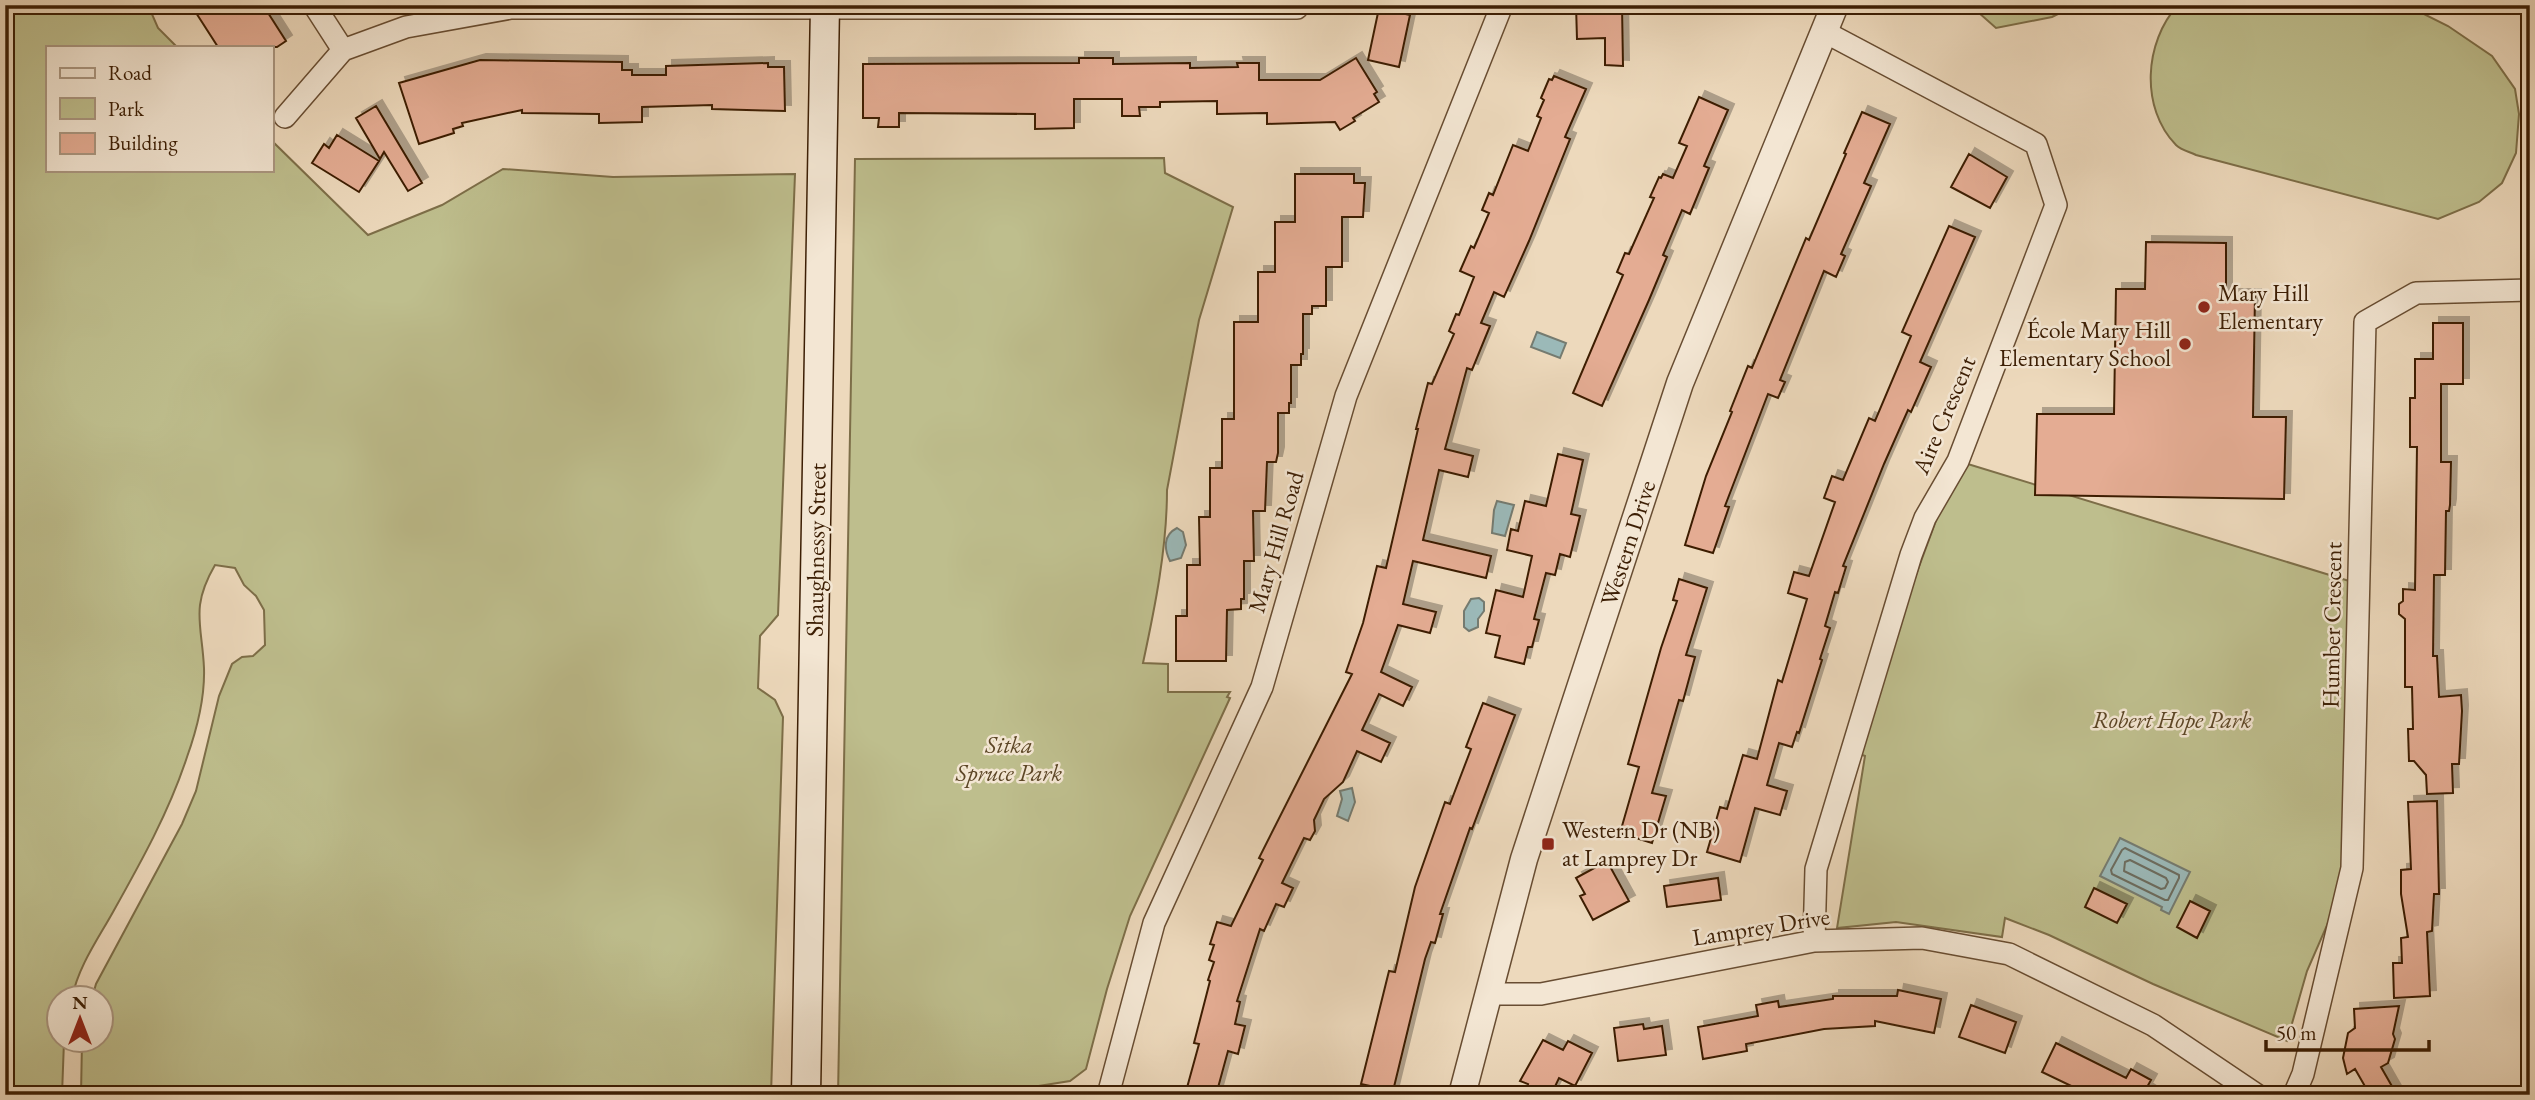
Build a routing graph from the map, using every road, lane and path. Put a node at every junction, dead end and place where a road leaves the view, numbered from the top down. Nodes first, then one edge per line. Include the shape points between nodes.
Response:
1 (314, 5) edge
2 (1502, 5) edge
3 (1835, 5) edge
4 (825, 6) edge
5 (1297, 8) dead end
6 (1823, 31) junction
7 (343, 50) junction
8 (285, 117) dead end
9 (2530, 290) edge
10 (1814, 941) junction
11 (1488, 994) junction
12 (806, 1095) edge
13 (1108, 1095) edge
14 (1462, 1095) edge
15 (2257, 1095) edge
16 (2294, 1095) edge

1 - 7 street
2 - 13 street, Mary Hill Road via 1346,396 1262,687 1154,923
3 - 6 street, Western Drive
4 - 5 street
4 - 7 street via 511,8 406,27
4 - 12 main road, Shaughnessy Street
6 - 10 street, Aire Crescent via 2036,145 2056,205 1958,461 1925,518 1911,555 1816,869
6 - 11 street, Western Drive via 1680,383 1524,859
7 - 8 street
9 - 16 street, Humber Crescent via 2416,293 2365,322 2353,868
10 - 11 street, Lamprey Drive via 1541,994
10 - 15 street, Lamprey Drive via 1922,938 2009,954 2153,1025
11 - 14 street, Western Drive

